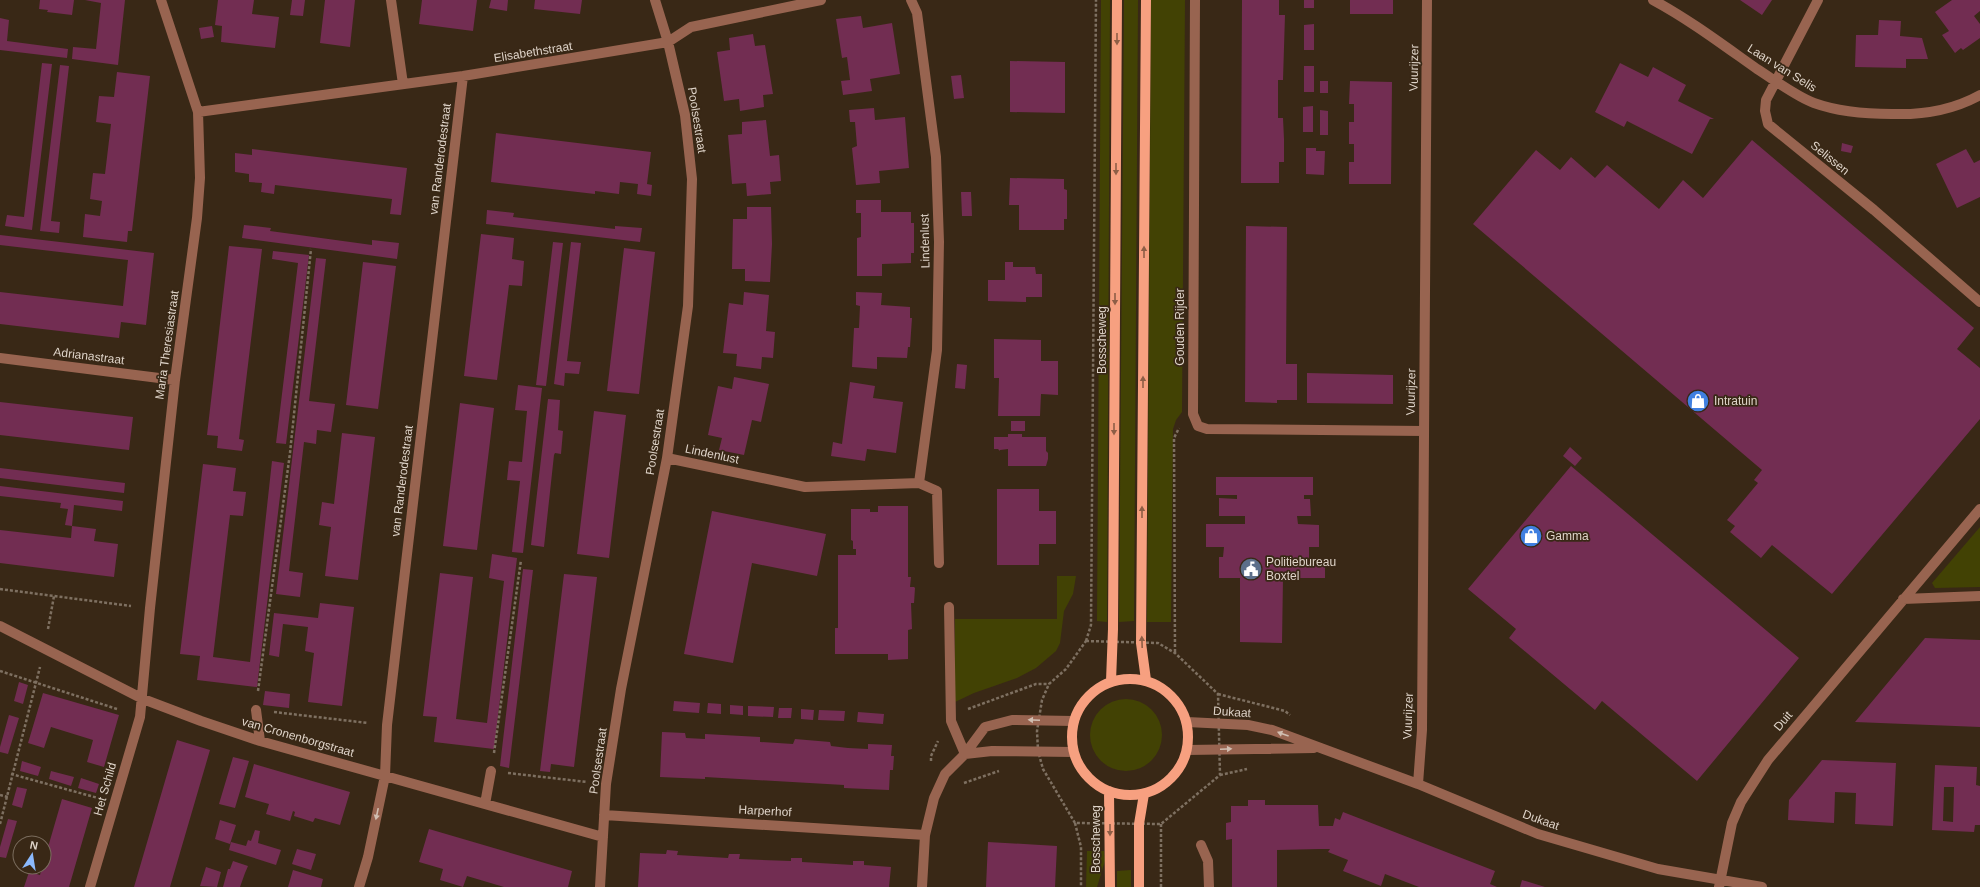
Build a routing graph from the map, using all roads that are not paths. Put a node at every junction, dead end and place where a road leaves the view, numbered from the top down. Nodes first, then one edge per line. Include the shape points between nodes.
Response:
1 (160, 0) edge
2 (390, 0) edge
3 (656, 0) edge
4 (821, 0) edge
5 (911, 0) edge
6 (1117, 0) edge
7 (1146, 0) edge
8 (1195, 0) edge
9 (1427, 0) edge
10 (1653, 0) edge
11 (1818, 0) edge
12 (668, 42) junction
13 (463, 76) junction
14 (1776, 82) junction
15 (403, 84) junction
16 (1980, 95) edge
17 (198, 112) junction
18 (1980, 302) edge
19 (0, 358) edge
20 (175, 380) junction
21 (1424, 431) junction
22 (667, 458) junction
23 (919, 483) junction
24 (1980, 509) edge
25 (939, 563) dead end
26 (1980, 596) edge
27 (1903, 599) junction
28 (949, 606) dead end
29 (0, 626) edge
30 (1146, 680) junction
31 (1111, 681) junction
32 (143, 699) junction
33 (256, 710) road end
34 (1073, 721) junction
35 (1187, 722) junction
36 (260, 741) junction
37 (1320, 748) junction
38 (1187, 750) junction
39 (1073, 752) junction
40 (965, 754) junction
41 (492, 771) road end
42 (385, 776) junction
43 (1418, 784) junction
44 (1109, 791) junction
45 (1144, 794) junction
46 (485, 804) junction
47 (604, 815) junction
48 (924, 835) junction
49 (603, 837) junction
50 (1201, 845) dead end
51 (1719, 884) edge
52 (90, 887) edge
53 (359, 887) edge
54 (600, 887) edge
55 (922, 887) edge
56 (1110, 887) edge
57 (1139, 887) edge
58 (1209, 887) edge
59 (1762, 887) edge

1 - 17 street, Maria Theresiastraat
2 - 15 street
3 - 12 street, Poolsestraat
4 - 12 street via 691,27
5 - 23 street, Lindenlust via 918,13 936,157 939,242 937,350
6 -> 31 main road, Bosscheweg
30 -> 7 main road via 1141,643
8 - 21 street, Gouden Rijder via 1192,414 1198,426 1207,429
9 - 21 street, Vuurijzer
10 - 14 street, Laan van Selis via 1678,13
11 - 14 street, Selissen
12 - 13 street, Elisabethstraat
12 - 22 street, Poolsestraat via 685,115 692,178 692,218 688,306
13 - 15 street, Elisabethstraat
13 - 42 street, van Randerodestraat via 387,725
14 - 16 street, Laan van Selis via 1814,103 1866,114 1914,115 1945,109
14 - 18 street, Selissen via 1766,100 1768,124 1874,210
15 - 17 street, Elisabethstraat
17 - 20 street, Maria Theresiastraat via 200,178 197,218
19 - 20 street, Adrianastraat
20 - 32 street, Maria Theresiastraat via 150,608
21 - 43 street, Vuurijzer via 1422,730
22 - 23 street, Lindenlust via 805,487
22 - 47 street, Poolsestraat via 621,689 606,784
23 - 25 street, Lindenlust via 937,490
24 - 27 street, Duit
26 - 27 street
27 - 51 street, Duit via 1768,760 1753,782 1732,823
28 - 40 street via 952,721
29 - 32 street, van Cronenborgstraat
30 - 31 main road via 1129,678
30 - 35 main road via 1168,692 1176,700
31 - 34 main road via 1087,696
32 - 36 street, van Cronenborgstraat
32 - 52 street, Het Schild
33 - 36 street
34 - 39 main road
34 -> 40 street via 1012,720 985,727
37 -> 35 street, Dukaat via 1272,730 1248,725
35 - 38 main road
36 - 42 street, van Cronenborgstraat
38 -> 37 street, Dukaat
37 - 43 street, Dukaat
38 - 45 main road via 1176,773 1161,786
39 - 40 street
39 - 44 main road via 1093,782
40 - 48 street via 945,774 934,798
41 - 46 street
42 - 46 street, van Cronenborgstraat
42 -> 53 street, van Randerodestraat
43 - 51 street, Dukaat via 1538,834
44 - 45 main road via 1126,795
44 -> 56 main road, Bosscheweg
45 - 57 main road via 1139,824
46 - 49 street, van Cronenborgstraat
47 - 48 street, Harperhof
47 - 49 street, Poolsestraat
48 - 55 street
49 - 54 street, Poolsestraat
50 - 58 street via 1208,861
51 - 59 street, Dukaat

